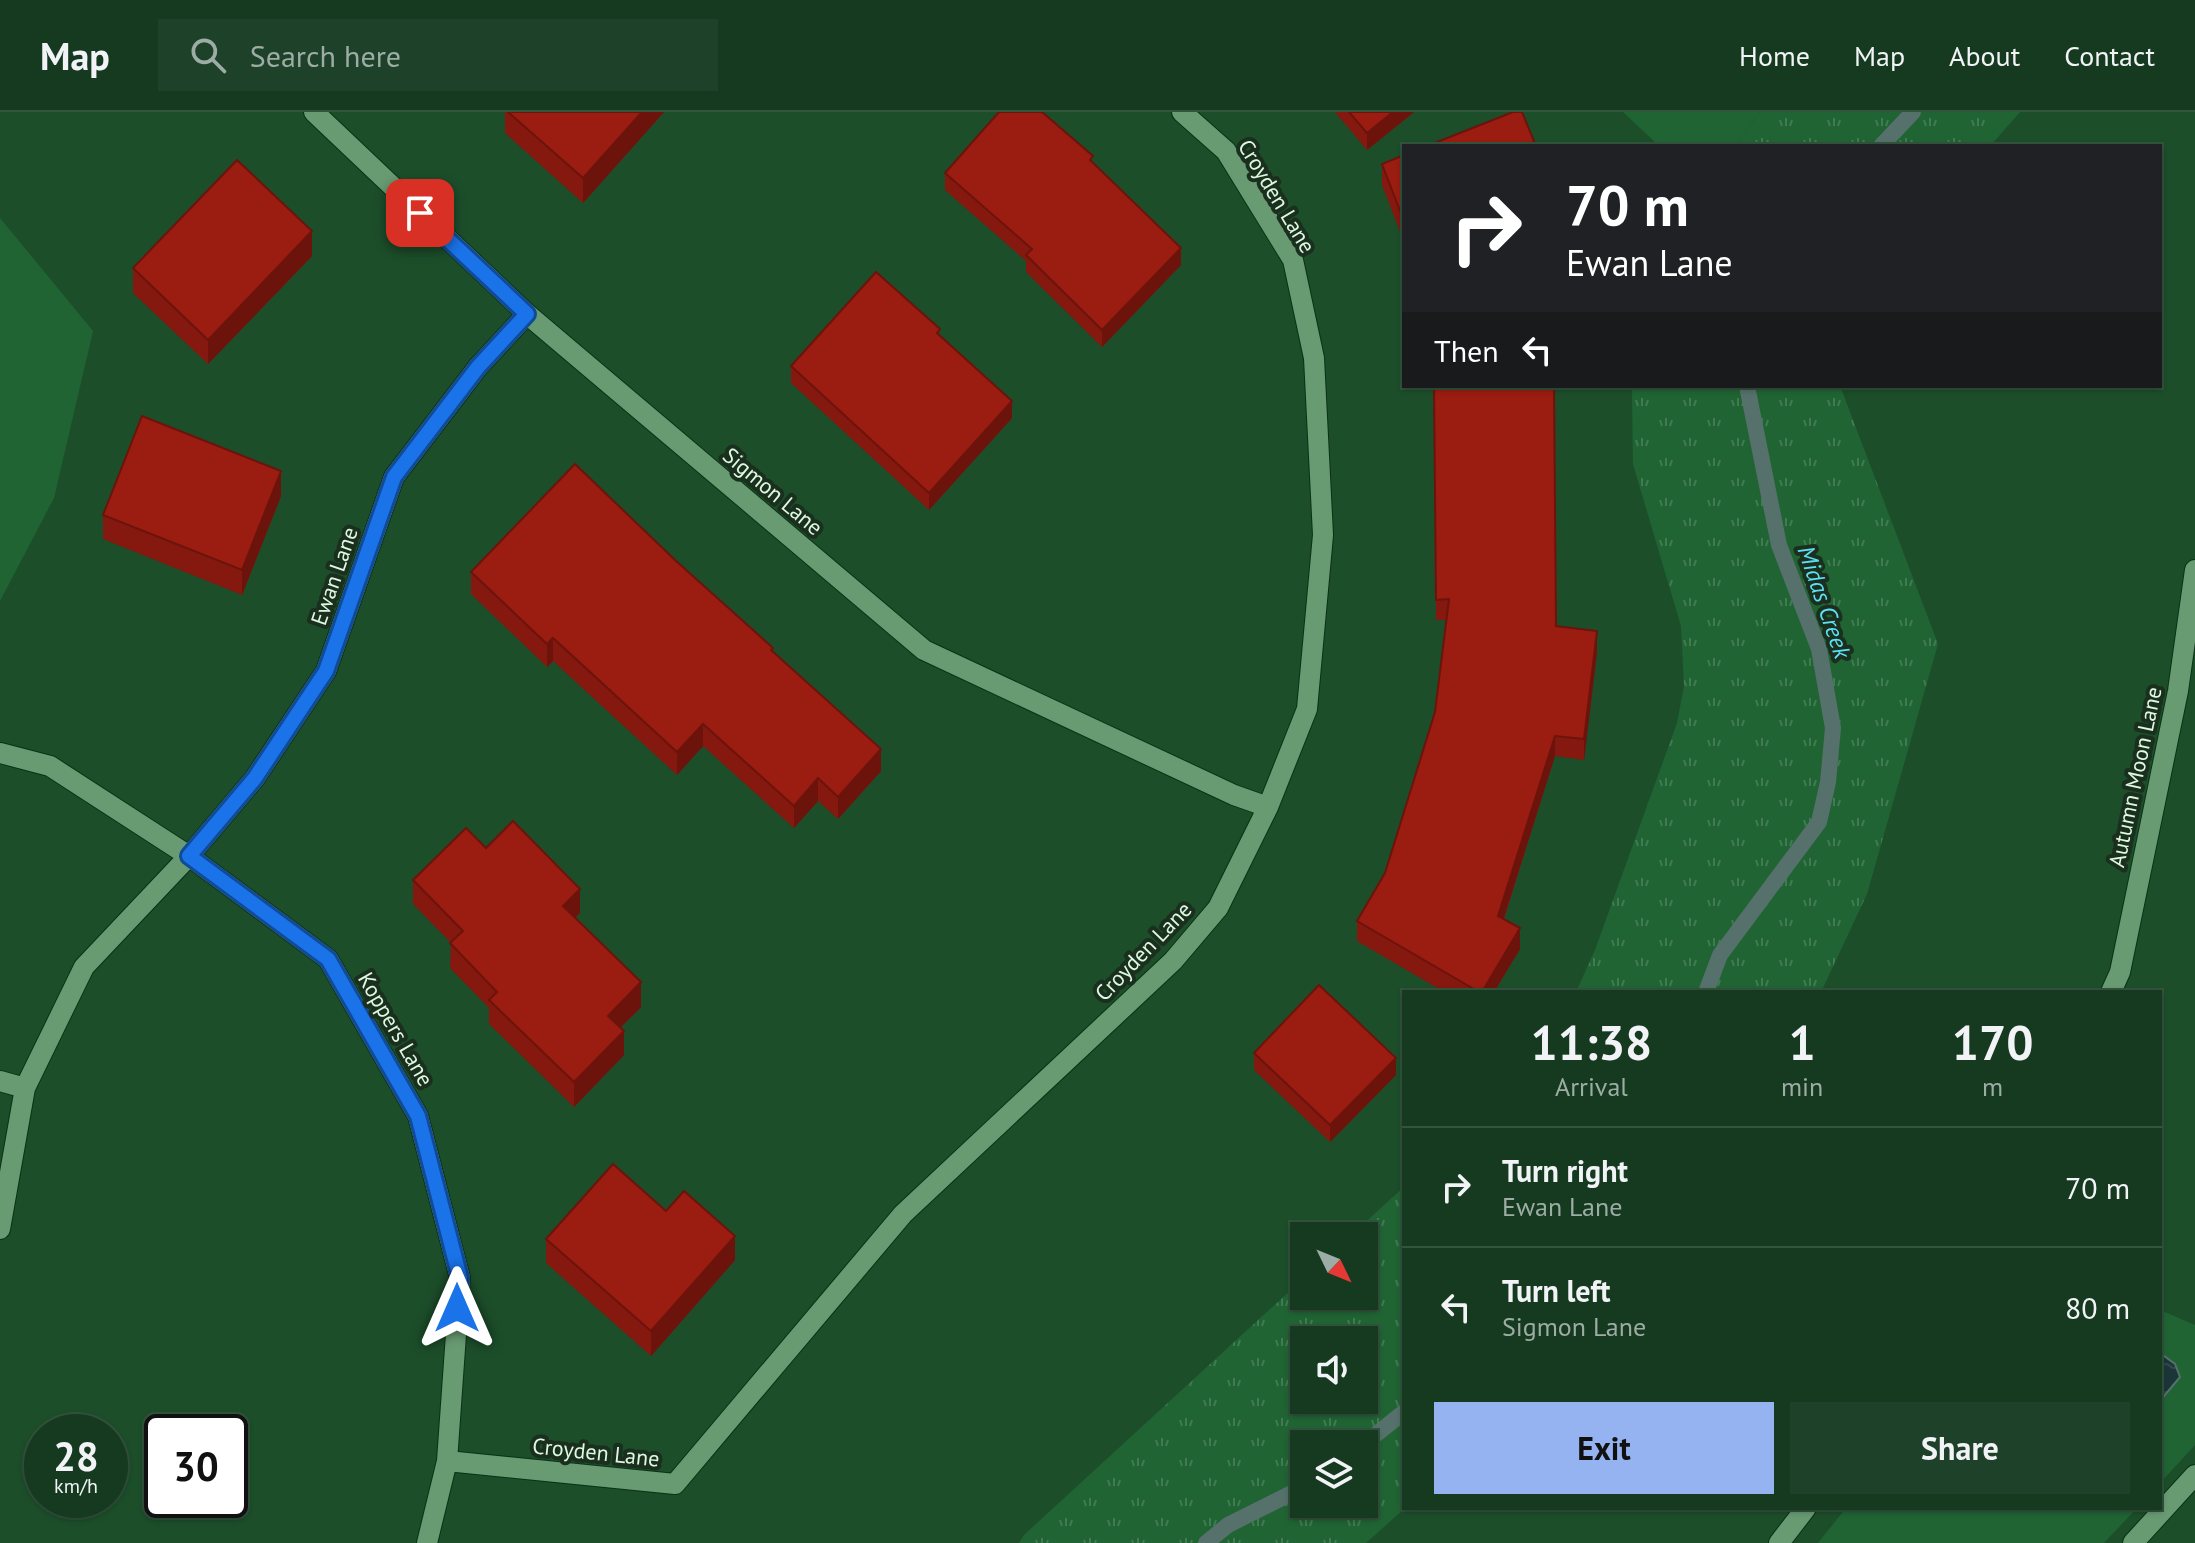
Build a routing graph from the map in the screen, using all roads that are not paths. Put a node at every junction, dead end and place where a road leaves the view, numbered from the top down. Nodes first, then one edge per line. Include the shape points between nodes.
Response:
1 (314, 112) edge
2 (1182, 112) edge
3 (527, 314) junction
4 (2195, 570) edge
5 (0, 753) edge
6 (1268, 807) junction
7 (189, 856) junction
8 (2112, 990) edge
9 (0, 1081) edge
10 (25, 1088) junction
11 (0, 1229) edge
12 (447, 1461) junction
13 (2195, 1475) edge
14 (1804, 1510) edge
15 (427, 1543) edge
16 (1779, 1543) edge
17 (2133, 1543) edge

1 - 3 street, Sigmon Lane
2 - 6 street, Croyden Lane via 1226,151 1293,260 1314,358 1323,535 1307,709
3 - 6 street, Sigmon Lane via 924,650
3 - 7 street, Ewan Lane via 478,367 394,477 326,671 255,778
4 - 8 street, Autumn Moon Lane via 2178,691 2120,972
5 - 7 street, Koppers Lane via 50,766
6 - 12 street, Croyden Lane via 1218,908 1173,961 903,1214 675,1484
7 - 10 street, Ewan Lane via 84,967
7 - 12 street, Koppers Lane via 328,959 418,1116 460,1278
9 - 10 street
10 - 11 street, Ewan Lane
12 - 15 street, Koppers Lane
13 - 17 street
14 - 16 street

